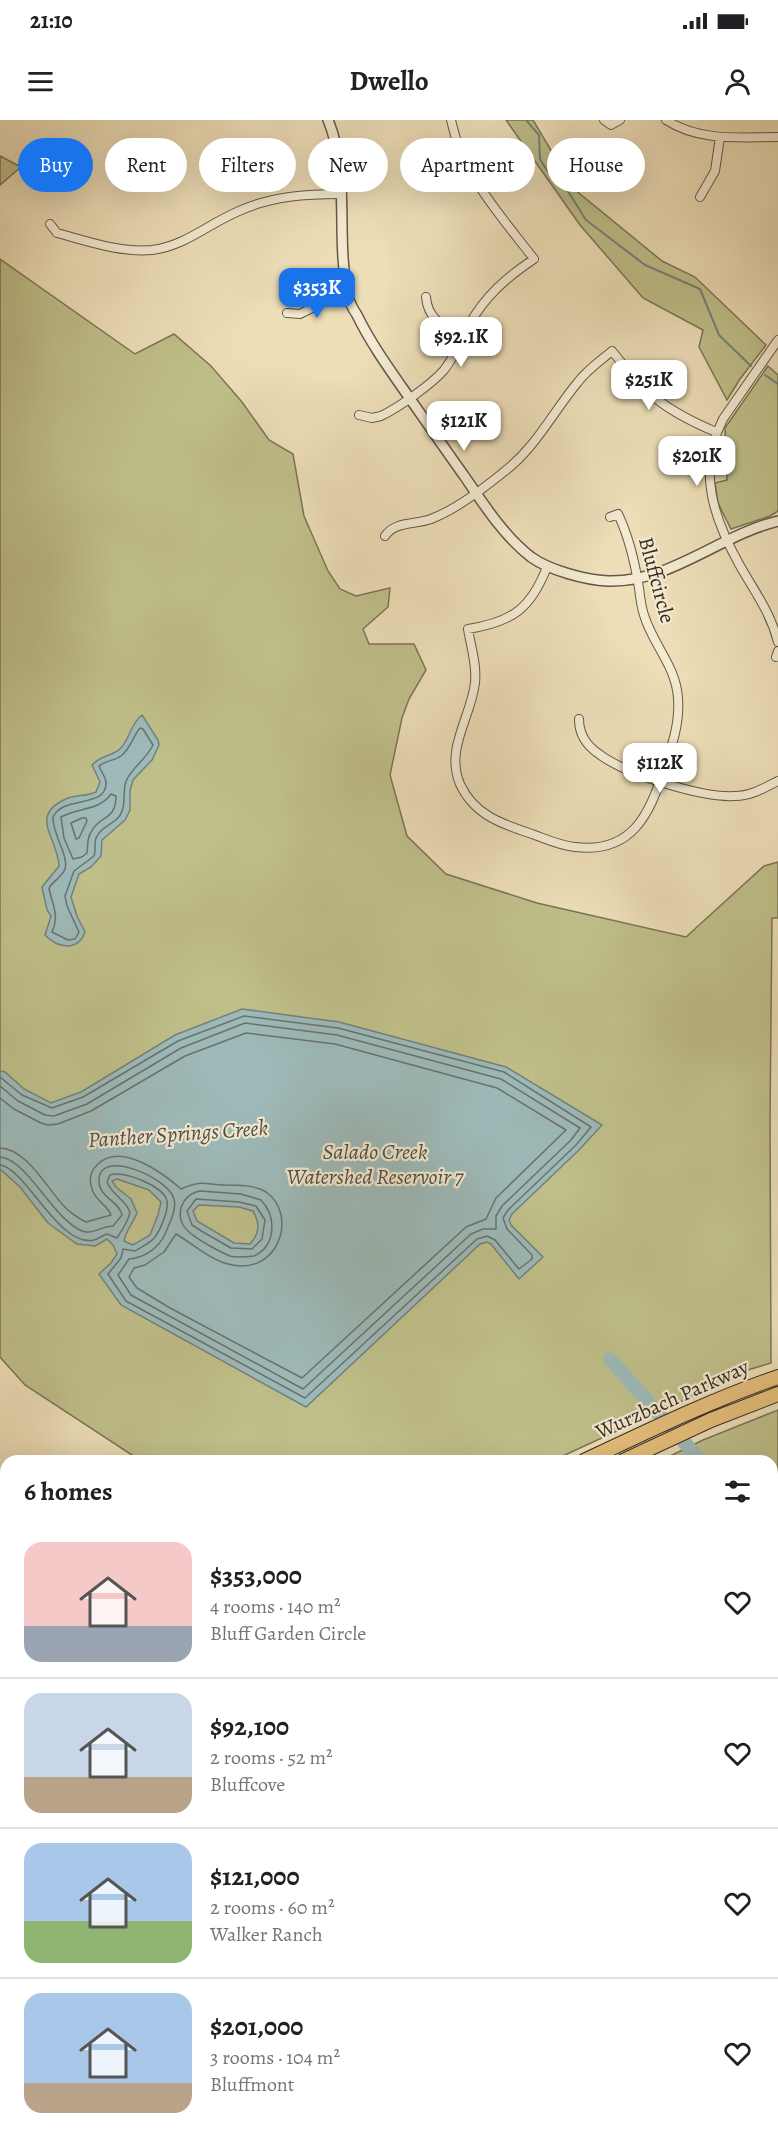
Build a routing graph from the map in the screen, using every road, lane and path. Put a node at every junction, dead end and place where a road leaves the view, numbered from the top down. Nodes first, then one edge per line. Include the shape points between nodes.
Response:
1 (328, 120) edge
2 (451, 120) edge
3 (604, 120) edge
4 (620, 120) edge
5 (666, 120) edge
6 (720, 136) junction
7 (778, 137) edge
8 (457, 138) edge
9 (483, 192) edge
10 (342, 194) junction
11 (700, 197) dead end
12 (50, 224) dead end
13 (426, 297) dead end
14 (348, 298) junction
15 (287, 313) dead end
16 (464, 336) junction
17 (778, 340) edge
18 (409, 397) junction
19 (359, 415) dead end
20 (716, 432) junction
21 (475, 492) junction
22 (610, 518) dead end
23 (778, 521) edge
24 (385, 536) dead end
25 (728, 541) junction
26 (548, 567) junction
27 (637, 578) junction
28 (778, 642) edge
29 (579, 719) dead end
30 (660, 781) junction
31 (778, 781) edge
32 (778, 1377) edge
33 (778, 1394) edge
34 (597, 1455) edge
35 (636, 1455) edge

1 - 10 street via 338,150
2 - 8 street
3 - 4 street via 612,125
5 - 6 street via 696,134
6 - 7 street
6 - 11 street via 715,171
9 - 16 street via 534,259 489,296
10 - 12 street via 297,195 257,204 181,243 148,250 125,249 57,233
10 - 14 street via 342,252
13 - 16 street via 433,317
14 - 15 street via 326,301 300,314
14 - 18 street via 366,334
16 - 18 street via 442,372
17 - 20 street
18 - 19 street via 381,417
18 - 21 street
20 - 21 street via 662,405 612,351 579,380 521,457
20 - 25 street via 709,483
21 - 24 street via 441,514 396,526
21 - 26 street via 521,549
22 - 27 street, Bluffcircle via 618,514 624,527
23 - 25 street
25 - 27 street
25 - 28 street via 759,595
26 - 27 street via 609,581
26 - 30 street, Bluffcircle via 522,609 502,622 468,629 476,680 456,748 459,783 481,812 502,824 575,847 592,848 619,840 635,829 649,811
27 - 30 street, Bluffcircle via 647,624 670,664 678,696 677,728
29 - 30 street via 583,737 600,755
30 - 31 street via 708,794 735,796
32 - 34 highway, Wurzbach Parkway via 737,1391
33 - 35 highway, Wurzbach Parkway

